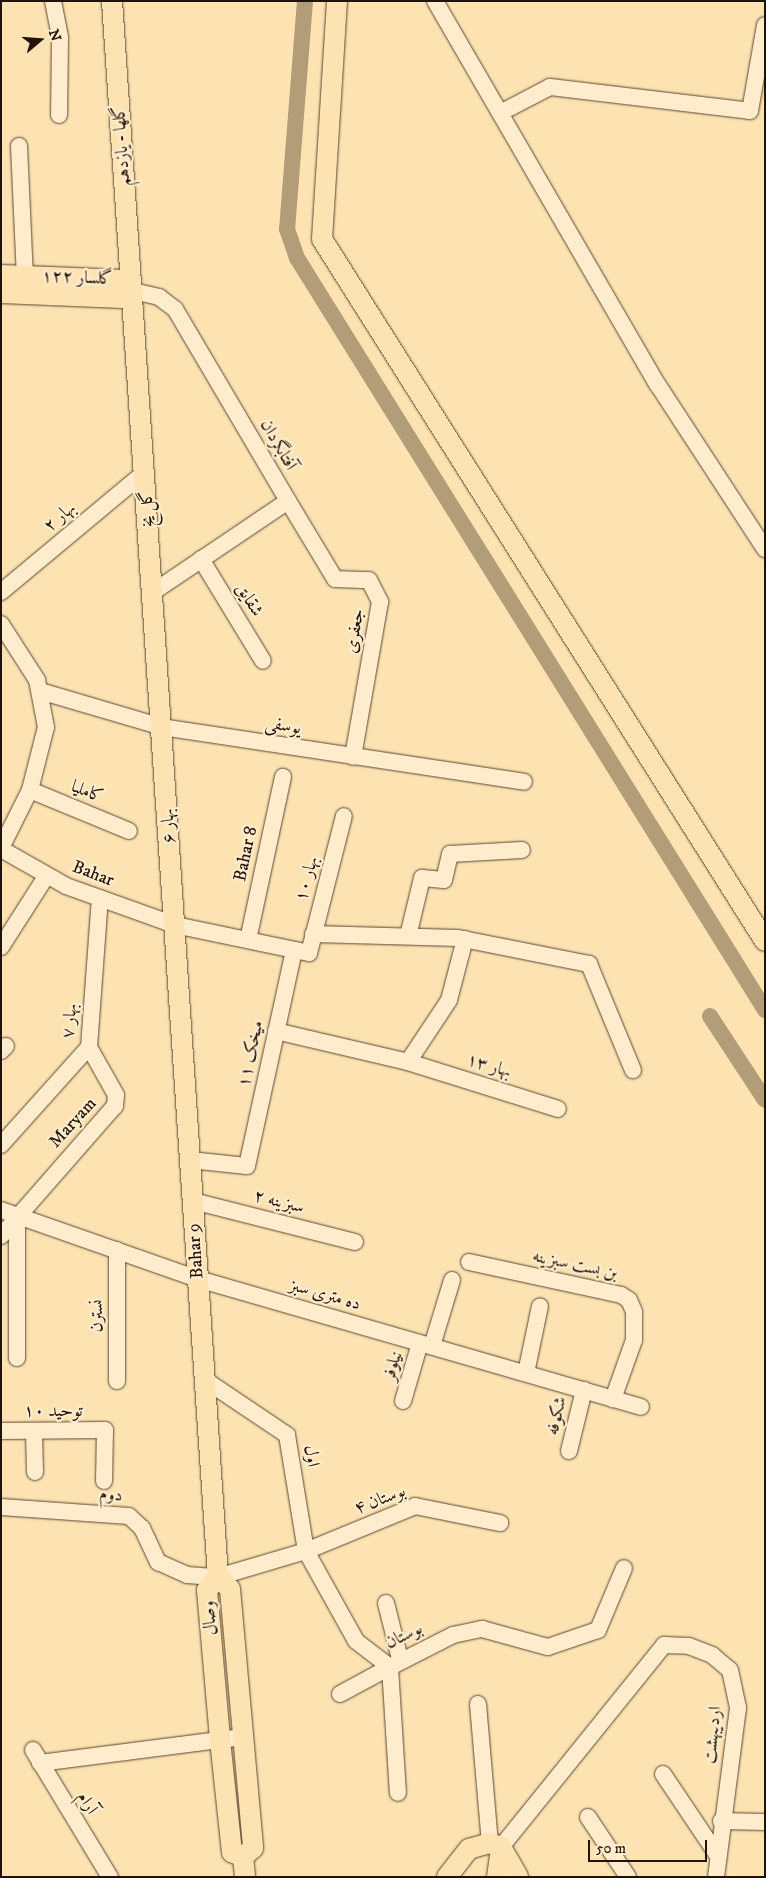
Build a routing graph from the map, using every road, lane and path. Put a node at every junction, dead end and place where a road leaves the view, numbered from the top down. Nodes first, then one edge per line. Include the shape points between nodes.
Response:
1 (53, 1) edge
2 (112, 1) edge
3 (337, 1) edge
4 (435, 1) edge
5 (765, 25) edge
6 (500, 113) junction
7 (59, 115) dead end
8 (19, 146) dead end
9 (1, 275) edge
10 (25, 276) junction
11 (133, 291) junction
12 (1, 293) edge
13 (145, 472) junction
14 (288, 501) junction
15 (765, 549) edge
16 (201, 559) junction
17 (1, 592) edge
18 (153, 592) junction
19 (1, 624) edge
20 (263, 661) dead end
21 (40, 691) junction
22 (162, 727) junction
23 (353, 757) junction
24 (283, 777) dead end
25 (524, 782) dead end
26 (30, 790) junction
27 (344, 816) dead end
28 (129, 831) dead end
29 (1, 849) edge
30 (522, 850) dead end
31 (47, 875) junction
32 (100, 898) junction
33 (175, 925) junction
34 (313, 934) junction
35 (408, 936) junction
36 (465, 939) junction
37 (248, 940) junction
38 (764, 940) edge
39 (1, 947) edge
40 (301, 951) junction
41 (276, 1032) junction
42 (89, 1047) junction
43 (408, 1062) junction
44 (633, 1070) dead end
45 (558, 1109) dead end
46 (1, 1145) edge
47 (190, 1160) junction
48 (193, 1201) junction
49 (1, 1210) edge
50 (17, 1216) junction
51 (1, 1236) edge
52 (355, 1242) dead end
53 (117, 1250) junction
54 (469, 1262) dead end
55 (198, 1279) junction
56 (452, 1280) dead end
57 (540, 1306) dead end
58 (426, 1344) junction
59 (17, 1358) dead end
60 (526, 1374) junction
61 (205, 1380) junction
62 (116, 1381) dead end
63 (584, 1390) junction
64 (614, 1399) junction
65 (403, 1401) dead end
66 (642, 1407) dead end
67 (1, 1431) edge
68 (34, 1431) junction
69 (569, 1452) dead end
70 (35, 1472) dead end
71 (104, 1481) dead end
72 (1, 1507) edge
73 (500, 1523) dead end
74 (306, 1552) junction
75 (624, 1568) dead end
76 (218, 1577) junction
77 (386, 1603) dead end
78 (395, 1663) junction
79 (340, 1694) dead end
80 (478, 1704) dead end
81 (244, 1737) junction
82 (220, 1740) junction
83 (663, 1774) dead end
84 (398, 1793) dead end
85 (588, 1817) dead end
86 (721, 1820) junction
87 (765, 1822) edge
88 (495, 1845) junction
89 (718, 1856) junction
90 (244, 1867) edge
91 (110, 1877) edge
92 (447, 1877) edge
93 (497, 1877) edge
94 (518, 1877) edge
95 (628, 1877) edge
96 (716, 1877) edge

1 - 7 street via 60,38
2 - 11 main road, گلها - یازدهم
3 - 38 main road via 322,239
4 - 6 street
5 - 6 street via 750,111 550,87
6 - 15 street via 658,385
8 - 10 street
9 - 10 main road, گلسار ۱۲۲
10 - 11 main road, گلسار ۱۲۲ via 123,280
11 - 12 main road, گلسار ۱۲۲ via 122,298
11 - 13 main road, گل یخ
11 - 14 street, آفتابگردان via 159,297 175,309
13 - 17 street, بهار ۲
13 - 18 main road, گل یخ
14 - 16 street
14 - 23 street, جعفری via 334,580 369,580 380,602
16 - 18 street
16 - 20 street, شقایق
18 - 22 main road, گل یخ
19 - 21 street via 16,641
21 - 22 street, یوسفی
21 - 26 street via 46,727
22 - 23 street, یوسفی
22 - 33 main road, بهار ۶
23 - 25 street, یوسفی
24 - 37 street, Bahar 8
26 - 28 street, کاملیا
26 - 29 street
27 - 34 street, بهار ۱۰
29 - 31 street, Bahar
30 - 35 street via 450,854 444,880 422,878
31 - 32 street, Bahar
31 - 39 street
32 - 33 street, Bahar
32 - 42 street, بهار ۷
33 - 37 street, Bahar
33 - 47 main road, Bahar 9
34 - 35 street
34 - 40 street, بهار ۱۰
35 - 36 street
36 - 43 street via 449,1000
36 - 44 street via 589,964
37 - 40 street, Bahar
40 - 41 street, میخک ۱۱
41 - 43 street, بهار ۱۳
41 - 47 street, میخک ۱۱ via 247,1166
42 - 46 street, بهار ۷
42 - 50 street, Maryam via 116,1095 115,1106
43 - 45 street, بهار ۱۳
47 - 48 main road, Bahar 9
48 - 52 street, سبزینه ۲
48 - 55 main road, Bahar 9
49 - 50 street, ده متری سبز
50 - 51 street, Maryam
50 - 53 street, ده متری سبز
50 - 59 street
53 - 55 street, ده متری سبز
53 - 62 street, نسترن
54 - 64 street, بن بست سبزینه via 630,1300 634,1312 634,1340
55 - 58 street, ده متری سبز
55 - 61 main road, Bahar 9
56 - 58 street, نیلوفر
57 - 60 street
58 - 60 street, ده متری سبز
58 - 65 street, نیلوفر
60 - 63 street, ده متری سبز
61 - 74 street, اول via 287,1435
61 - 76 main road, Bahar 9
63 - 64 street, ده متری سبز
63 - 69 street, شکوفه
64 - 66 street, ده متری سبز
67 - 68 street, توحید ۱۰
68 - 70 street
68 - 71 street, توحید ۱۰ via 105,1430
72 - 76 street, دوم via 128,1516 142,1528 158,1562 187,1575
73 - 74 street, بوستان ۴ via 415,1506
74 - 76 street
74 - 78 street, بوستان via 356,1641
75 - 78 street, بوستان via 598,1630 548,1647 482,1629 453,1635
76 - 81 main road, وصال via 230,1589
76 - 82 main road, وصال via 207,1590
77 - 78 street
78 - 79 street
78 - 84 street
80 - 88 street
81 - 82 street
81 - 90 main road, وصال via 253,1848
82 - 90 main road, وصال via 232,1852
82 - 91 street, آرام via 36,1756
83 - 89 street
85 - 95 street
86 - 87 street
86 - 88 street, اردیبهشت via 738,1708 730,1670 712,1655 689,1646 664,1645
86 - 89 street, اردیبهشت
88 - 92 main road via 469,1849
88 - 93 main road
88 - 94 main road
89 - 96 street, اردیبهشت

